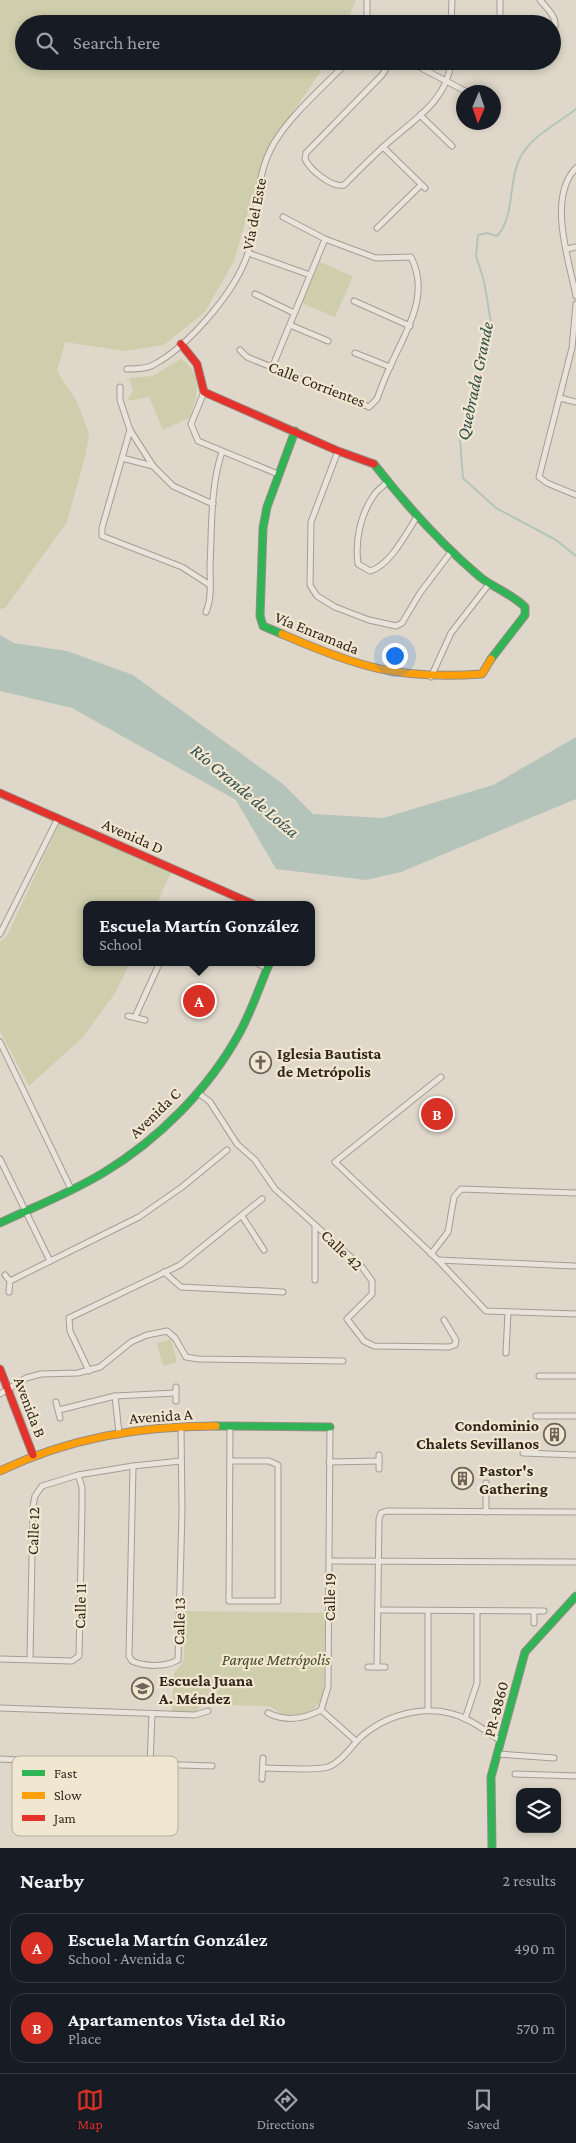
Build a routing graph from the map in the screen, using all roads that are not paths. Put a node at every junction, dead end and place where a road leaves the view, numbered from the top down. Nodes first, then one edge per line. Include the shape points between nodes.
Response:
1 (367, 0) edge
2 (452, 0) edge
3 (500, 0) edge
4 (540, 0) edge
5 (367, 15) edge
6 (451, 15) edge
7 (500, 15) edge
8 (553, 15) edge
9 (339, 70) edge
10 (385, 70) edge
11 (425, 70) edge
12 (449, 70) edge
13 (447, 82) junction
14 (456, 86) edge
15 (420, 115) junction
16 (452, 146) dead end
17 (383, 147) junction
18 (576, 168) edge
19 (570, 175) junction
20 (576, 177) edge
21 (283, 217) dead end
22 (377, 228) dead end
23 (325, 239) junction
24 (576, 247) edge
25 (567, 249) junction
26 (248, 253) junction
27 (310, 275) junction
28 (255, 294) dead end
29 (576, 296) edge
30 (354, 301) dead end
31 (576, 304) edge
32 (294, 313) junction
33 (290, 324) junction
34 (410, 326) junction
35 (328, 341) dead end
36 (181, 344) junction
37 (574, 349) edge
38 (240, 350) dead end
39 (355, 352) dead end
40 (390, 367) junction
41 (272, 368) junction
42 (127, 369) dead end
43 (120, 387) dead end
44 (204, 392) junction
45 (560, 398) junction
46 (576, 402) edge
47 (130, 430) junction
48 (295, 431) junction
49 (338, 451) junction
50 (222, 452) junction
51 (122, 458) junction
52 (153, 466) junction
53 (278, 474) junction
54 (388, 482) junction
55 (576, 494) edge
56 (213, 504) junction
57 (418, 515) junction
58 (451, 552) junction
59 (489, 584) junction
60 (210, 585) junction
61 (206, 612) dead end
62 (431, 677) junction
63 (0, 793) edge
64 (58, 818) junction
65 (247, 901) edge
66 (0, 934) edge
67 (158, 966) edge
68 (269, 966) edge
69 (128, 1016) dead end
70 (135, 1017) junction
71 (145, 1020) dead end
72 (0, 1042) edge
73 (441, 1077) dead end
74 (197, 1092) junction
75 (227, 1150) dead end
76 (0, 1160) edge
77 (72, 1189) junction
78 (576, 1193) edge
79 (262, 1199) dead end
80 (25, 1211) junction
81 (242, 1216) junction
82 (0, 1223) edge
83 (315, 1225) junction
84 (264, 1250) dead end
85 (431, 1254) junction
86 (438, 1260) junction
87 (50, 1261) junction
88 (574, 1266) dead end
89 (164, 1272) junction
90 (5, 1275) dead end
91 (315, 1280) dead end
92 (10, 1281) junction
93 (9, 1292) dead end
94 (283, 1292) dead end
95 (508, 1312) junction
96 (576, 1314) edge
97 (444, 1320) dead end
98 (506, 1353) dead end
99 (343, 1361) dead end
100 (0, 1369) edge
101 (89, 1371) junction
102 (539, 1376) dead end
103 (576, 1376) edge
104 (176, 1387) dead end
105 (8, 1389) junction
106 (175, 1393) junction
107 (0, 1394) edge
108 (115, 1396) junction
109 (176, 1401) dead end
110 (56, 1402) dead end
111 (59, 1410) junction
112 (536, 1416) dead end
113 (576, 1416) edge
114 (60, 1418) dead end
115 (181, 1427) junction
116 (230, 1427) junction
117 (330, 1427) joint
118 (119, 1432) junction
119 (522, 1453) dead end
120 (33, 1455) junction
121 (576, 1455) edge
122 (182, 1461) junction
123 (230, 1461) junction
124 (330, 1462) junction
125 (133, 1466) junction
126 (379, 1469) dead end
127 (0, 1471) edge
128 (78, 1475) junction
129 (486, 1483) dead end
130 (486, 1512) junction
131 (576, 1512) edge
132 (329, 1560) junction
133 (378, 1560) junction
134 (576, 1562) edge
135 (576, 1596) edge
136 (378, 1610) junction
137 (428, 1611) junction
138 (477, 1611) junction
139 (534, 1611) junction
140 (544, 1611) dead end
141 (534, 1623) dead end
142 (0, 1660) edge
143 (30, 1660) junction
144 (368, 1667) dead end
145 (377, 1667) junction
146 (385, 1668) dead end
147 (0, 1708) edge
148 (321, 1710) junction
149 (428, 1710) junction
150 (208, 1711) dead end
151 (268, 1713) dead end
152 (152, 1714) junction
153 (466, 1719) junction
154 (500, 1741) junction
155 (356, 1742) junction
156 (498, 1754) junction
157 (150, 1756) edge
158 (263, 1758) dead end
159 (554, 1758) dead end
160 (178, 1765) edge
161 (212, 1766) dead end
162 (263, 1768) junction
163 (515, 1774) dead end
164 (576, 1776) edge
165 (262, 1779) dead end
166 (492, 1848) edge

1 - 5 street
2 - 6 street
3 - 7 street
4 - 8 street
9 - 26 street, Vía del Este via 275,143 261,172
10 - 17 street via 306,153 305,159 333,184 344,185
11 - 13 street
12 - 13 street
13 - 14 street
13 - 15 street via 433,104
15 - 16 street
15 - 17 street
17 - 22 street via 423,186
18 - 19 street
19 - 20 street
19 - 25 street via 560,200
21 - 23 street, Calle Corrientes
23 - 27 street
23 - 34 street, Calle Corrientes via 376,258 411,257 419,290
24 - 25 street
25 - 29 street
26 - 27 street
26 - 36 street, Vía del Este via 220,304
27 - 32 street
28 - 32 street
30 - 34 street
31 - 37 street
32 - 33 street
33 - 35 street
33 - 41 street
34 - 40 street, Calle Corrientes
36 - 42 street, Vía del Este via 152,365
36 - 44 street via 197,364
37 - 45 street
38 - 41 street, Calle Corrientes via 247,357
39 - 40 street
40 - 41 street, Calle Corrientes via 377,399 369,407
43 - 47 street via 120,400
44 - 48 street, Vía Enramada
44 - 50 street via 191,424 198,441
45 - 46 street
45 - 55 street via 540,477
47 - 51 street
47 - 52 street
48 - 49 street, Vía Enramada
48 - 53 street, Vía Enramada
49 - 54 street, Vía Enramada via 372,462
49 - 58 street via 311,522 310,585 317,596 369,620 396,626 402,623
50 - 53 street
50 - 56 street via 215,473
51 - 52 street
51 - 60 street via 102,536 182,566
52 - 56 street via 173,486
53 - 62 street, Vía Enramada via 264,528 260,616 263,626 350,663
54 - 57 street, Vía Enramada
54 - 57 street via 374,494 360,526 356,550 358,564 370,571 379,568
56 - 60 street
57 - 58 street, Vía Enramada
58 - 59 street, Vía Enramada
59 - 62 street via 451,633
59 - 62 street, Vía Enramada via 519,601 525,607 525,615 482,674
60 - 61 street
63 - 64 street, Avenida D
64 - 65 street, Avenida D
64 - 66 street
67 - 70 street
68 - 74 street, Avenida C via 234,1042
69 - 70 street
70 - 71 street
72 - 77 street
73 - 85 street via 336,1162
74 - 77 street, Avenida C via 164,1128 137,1150
74 - 83 street, Calle 42 via 210,1102 237,1144 255,1160 275,1189
75 - 87 street via 139,1217
76 - 80 street
77 - 80 street, Avenida C
78 - 85 street via 461,1190 454,1196 448,1232
79 - 81 street
80 - 82 street, Avenida C
80 - 87 street
81 - 84 street
81 - 89 street via 180,1265
83 - 91 street
83 - 97 street, Calle 42 via 362,1267 372,1281 372,1294 347,1319 364,1341 374,1346 450,1347 456,1340
85 - 86 street
86 - 88 street
86 - 95 street via 486,1311
87 - 92 street
89 - 94 street via 181,1287
89 - 101 street via 69,1318 70,1331
90 - 92 street
92 - 93 street
95 - 96 street
95 - 98 street
99 - 101 street via 186,1357 167,1331 131,1342 100,1367
100 - 105 street, Avenida B
101 - 105 street via 41,1374 26,1378
102 - 103 street
104 - 106 street
105 - 107 street
105 - 120 street, Avenida B
106 - 108 street
106 - 109 street
108 - 111 street
108 - 118 street
110 - 111 street
111 - 114 street
112 - 113 street
115 - 116 street, Avenida A
115 - 118 street, Avenida A
115 - 122 street, Calle 13
116 - 117 street, Avenida A
116 - 123 street
117 - 124 street, Calle 19
118 - 120 street, Avenida A via 78,1440
119 - 121 street
120 - 127 street, Avenida A
122 - 125 street, Calle 12
122 - 125 street, Calle 13 via 178,1660 170,1665 138,1664 129,1656
123 - 123 street via 269,1461 278,1465 278,1601 229,1600
124 - 126 street via 379,1458
124 - 132 street, Calle 19
125 - 128 street, Calle 12
128 - 143 street, Calle 12 via 42,1486 35,1496
128 - 143 street, Calle 11 via 82,1487 79,1656 72,1661
129 - 130 street
130 - 131 street
130 - 133 street via 387,1511 379,1519
132 - 133 street
132 - 148 street, Calle 19 via 328,1687
133 - 134 street
133 - 136 street
135 - 154 street, PR-8860 / PR-8860 via 526,1652
136 - 137 street
136 - 145 street
137 - 138 street
137 - 149 street
138 - 139 street
138 - 153 street via 476,1683
139 - 140 street
139 - 141 street
142 - 143 street, Calle 11
144 - 145 street
145 - 146 street
147 - 152 street
148 - 151 street via 296,1719
148 - 155 street
149 - 153 street
149 - 155 street via 388,1718
150 - 152 street via 195,1715
152 - 157 street
153 - 154 street
154 - 156 street, PR-8860 / PR-8860
155 - 162 street via 338,1762 327,1767
156 - 159 street
156 - 166 street, PR-8860 / PR-8860 via 491,1776
158 - 162 street
160 - 161 street
162 - 165 street
163 - 164 street

